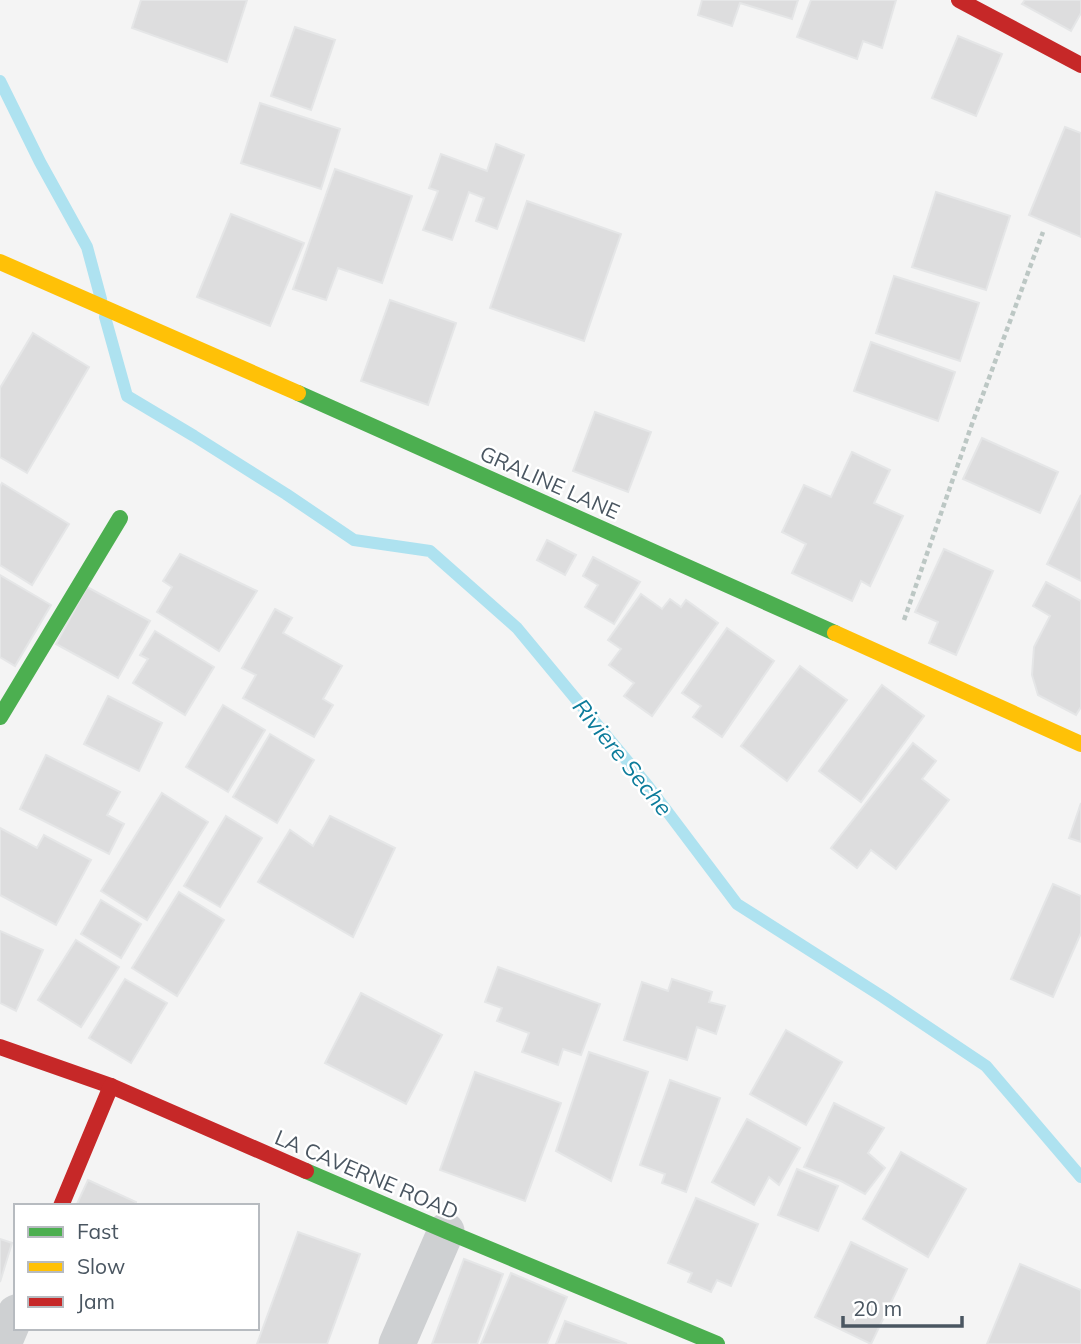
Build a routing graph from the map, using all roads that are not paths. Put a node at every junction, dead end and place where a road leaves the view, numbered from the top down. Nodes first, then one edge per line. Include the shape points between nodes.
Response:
1 (959, 0) edge
2 (1081, 65) edge
3 (0, 262) edge
4 (120, 518) dead end
5 (0, 717) edge
6 (1081, 744) edge
7 (0, 1047) edge
8 (111, 1086) junction
9 (62, 1204) edge
10 (446, 1231) junction
11 (14, 1318) edge
12 (3, 1344) edge
13 (397, 1344) edge
14 (717, 1344) edge

1 - 2 street
3 - 6 street, GRALINE LANE
4 - 5 street
7 - 8 street, LA CAVERNE ROAD
8 - 9 street
8 - 10 street, LA CAVERNE ROAD
10 - 13 street
10 - 14 street, LA CAVERNE ROAD
11 - 12 street

